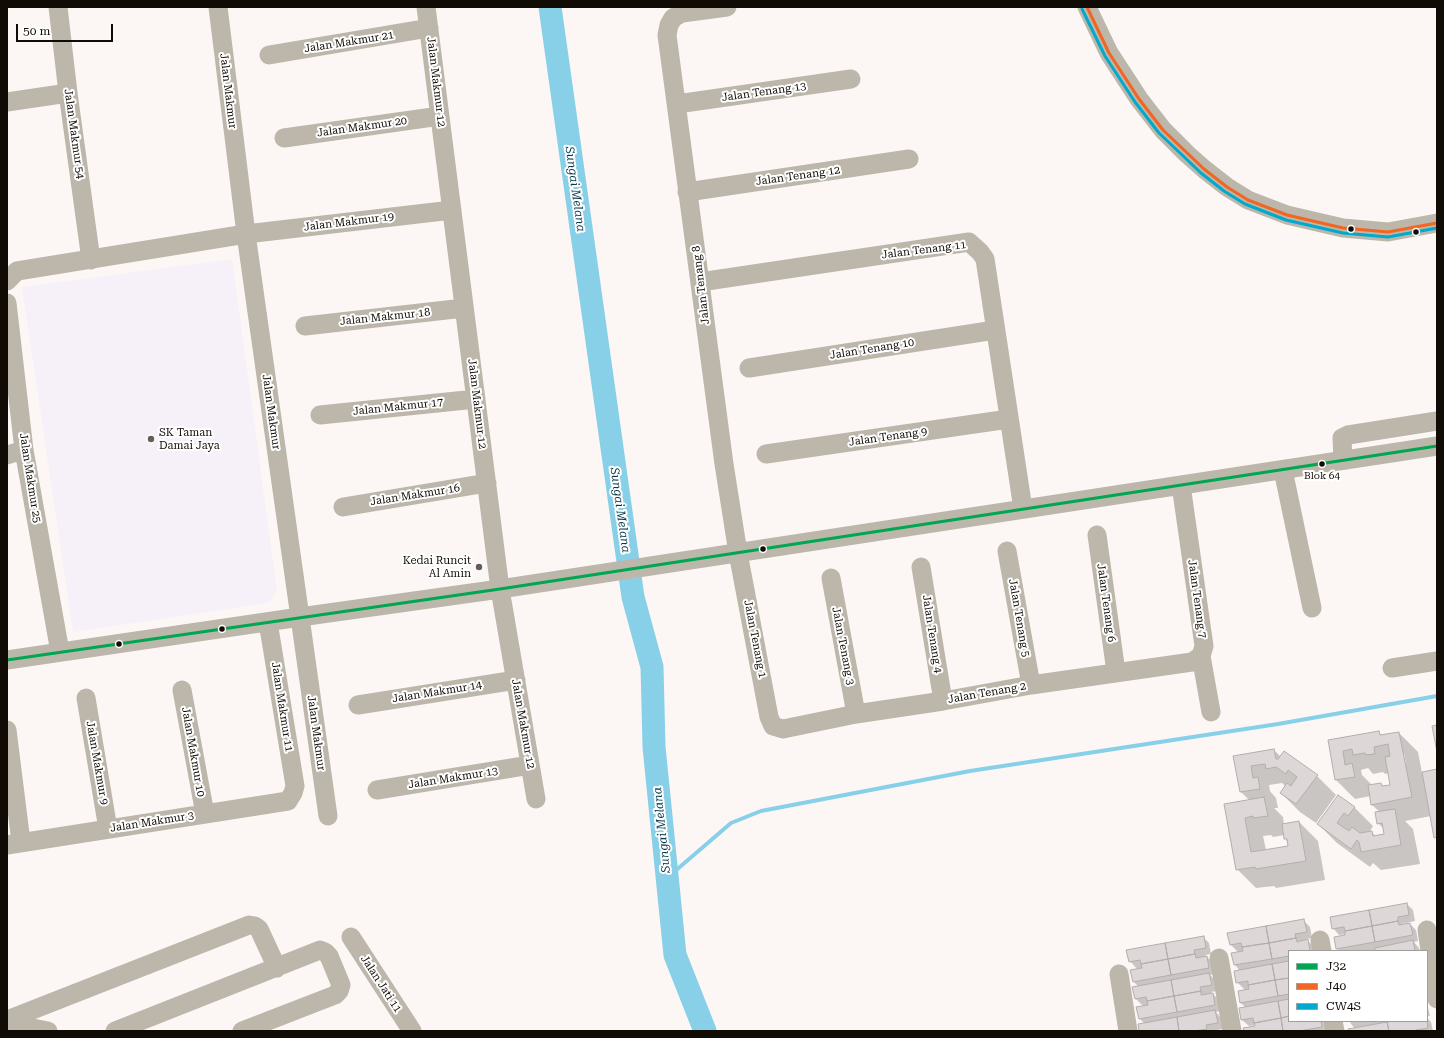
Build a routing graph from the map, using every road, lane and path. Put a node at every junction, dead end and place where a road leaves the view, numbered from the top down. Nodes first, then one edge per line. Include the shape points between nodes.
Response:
1 (58, 7) edge
2 (218, 7) edge
3 (426, 7) edge
4 (726, 7) edge
5 (1086, 7) edge
6 (429, 28) junction
7 (269, 55) dead end
8 (851, 79) dead end
9 (68, 93) junction
10 (7, 102) edge
11 (677, 104) junction
12 (440, 116) junction
13 (284, 138) dead end
14 (909, 159) dead end
15 (688, 192) junction
16 (452, 210) junction
17 (1437, 223) edge
18 (246, 234) junction
19 (91, 260) junction
20 (8, 280) edge
21 (700, 282) junction
22 (7, 303) edge
23 (464, 308) junction
24 (305, 326) dead end
25 (995, 330) junction
26 (749, 368) dead end
27 (476, 399) junction
28 (320, 415) dead end
29 (1009, 419) junction
30 (1437, 421) edge
31 (1437, 446) edge
32 (15, 452) edge
33 (766, 454) dead end
34 (1343, 460) junction
35 (1283, 470) junction
36 (487, 483) junction
37 (1181, 485) junction
38 (343, 507) dead end
39 (1023, 509) junction
40 (1097, 534) dead end
41 (1007, 551) dead end
42 (731, 554) junction
43 (921, 567) dead end
44 (831, 578) dead end
45 (507, 588) junction
46 (1312, 608) dead end
47 (300, 617) junction
48 (268, 622) junction
49 (60, 652) junction
50 (1201, 656) junction
51 (7, 660) edge
52 (1437, 661) edge
53 (1392, 668) dead end
54 (1116, 672) junction
55 (516, 680) junction
56 (1030, 685) junction
57 (182, 690) dead end
58 (86, 698) dead end
59 (943, 701) junction
60 (358, 705) dead end
61 (1211, 712) dead end
62 (856, 714) junction
63 (774, 726) joint
64 (7, 730) edge
65 (530, 765) junction
66 (377, 790) dead end
67 (293, 793) joint
68 (536, 799) dead end
69 (205, 814) junction
70 (328, 816) dead end
71 (108, 829) junction
72 (14, 844) edge
73 (1427, 930) dead end
74 (351, 937) dead end
75 (1219, 958) dead end
76 (277, 968) junction
77 (1119, 974) dead end
78 (1437, 999) edge
79 (7, 1022) edge
80 (48, 1031) edge
81 (115, 1031) edge
82 (242, 1031) edge
83 (412, 1031) edge
84 (1128, 1031) edge
85 (1232, 1031) edge

1 - 9 street, Jalan Makmur 54
2 - 18 street, Jalan Makmur
3 - 6 street, Jalan Makmur 12
4 - 11 street, Jalan Tenang 8 via 682,13 669,25 667,35
5 - 17 street via 1109,53 1163,130 1227,188 1287,216 1343,228 1388,232
6 - 7 street, Jalan Makmur 21
6 - 12 street, Jalan Makmur 12
8 - 11 street, Jalan Tenang 13
9 - 10 street
9 - 19 street, Jalan Makmur 54
11 - 15 street, Jalan Tenang 8
12 - 13 street, Jalan Makmur 20
12 - 16 street, Jalan Makmur 12
14 - 15 street, Jalan Tenang 12
15 - 21 street, Jalan Tenang 8
16 - 18 street, Jalan Makmur 19
16 - 23 street, Jalan Makmur 12
18 - 19 street, Jalan Makmur 19
18 - 47 street, Jalan Makmur
19 - 20 street, Jalan Makmur 19 via 17,271
21 - 25 street, Jalan Tenang 11 via 969,242 985,259
21 - 42 street, Jalan Tenang 8
22 - 32 street, Jalan Makmur 25
23 - 24 street, Jalan Makmur 18
23 - 27 street, Jalan Makmur 12
25 - 26 street, Jalan Tenang 10
25 - 29 street, Jalan Tenang 11
27 - 28 street, Jalan Makmur 17
27 - 36 street, Jalan Makmur 12
29 - 33 street, Jalan Tenang 9
29 - 39 street, Jalan Tenang 11
30 - 34 street via 1348,435 1342,438
31 - 34 street
32 - 49 street, Jalan Makmur 25
34 - 35 street
35 - 37 street
35 - 46 street
36 - 38 street, Jalan Makmur 16
36 - 45 street, Jalan Makmur 12
37 - 39 street
37 - 50 street, Jalan Tenang 7 via 1204,646
39 - 42 street
40 - 54 street, Jalan Tenang 6
41 - 56 street, Jalan Tenang 5
42 - 45 street
42 - 63 street, Jalan Tenang 1 via 769,717
43 - 59 street, Jalan Tenang 4
44 - 62 street, Jalan Tenang 3
45 - 47 street
45 - 55 street, Jalan Makmur 12
47 - 48 street
47 - 70 street, Jalan Makmur
48 - 49 street
48 - 67 street, Jalan Makmur 11 via 295,786
49 - 51 street
50 - 54 street, Jalan Tenang 2 via 1192,662
50 - 61 street, Jalan Tenang 7
52 - 53 street
54 - 56 street, Jalan Tenang 2
55 - 60 street, Jalan Makmur 14
55 - 65 street, Jalan Makmur 12
56 - 59 street, Jalan Tenang 2
57 - 69 street, Jalan Makmur 10
58 - 71 street, Jalan Makmur 9
59 - 62 street, Jalan Tenang 2
62 - 63 street, Jalan Tenang 2 via 782,729
64 - 72 street
65 - 66 street, Jalan Makmur 13
65 - 68 street, Jalan Makmur 12
67 - 69 street, Jalan Makmur 3 via 288,801
69 - 71 street, Jalan Makmur 3
71 - 72 street, Jalan Makmur 3
73 - 78 street
74 - 83 street, Jalan Jati 11
75 - 85 street
76 - 79 street via 259,929 249,925
76 - 81 street
76 - 82 street via 320,950 329,956 341,985 335,995
77 - 84 street
79 - 80 street

